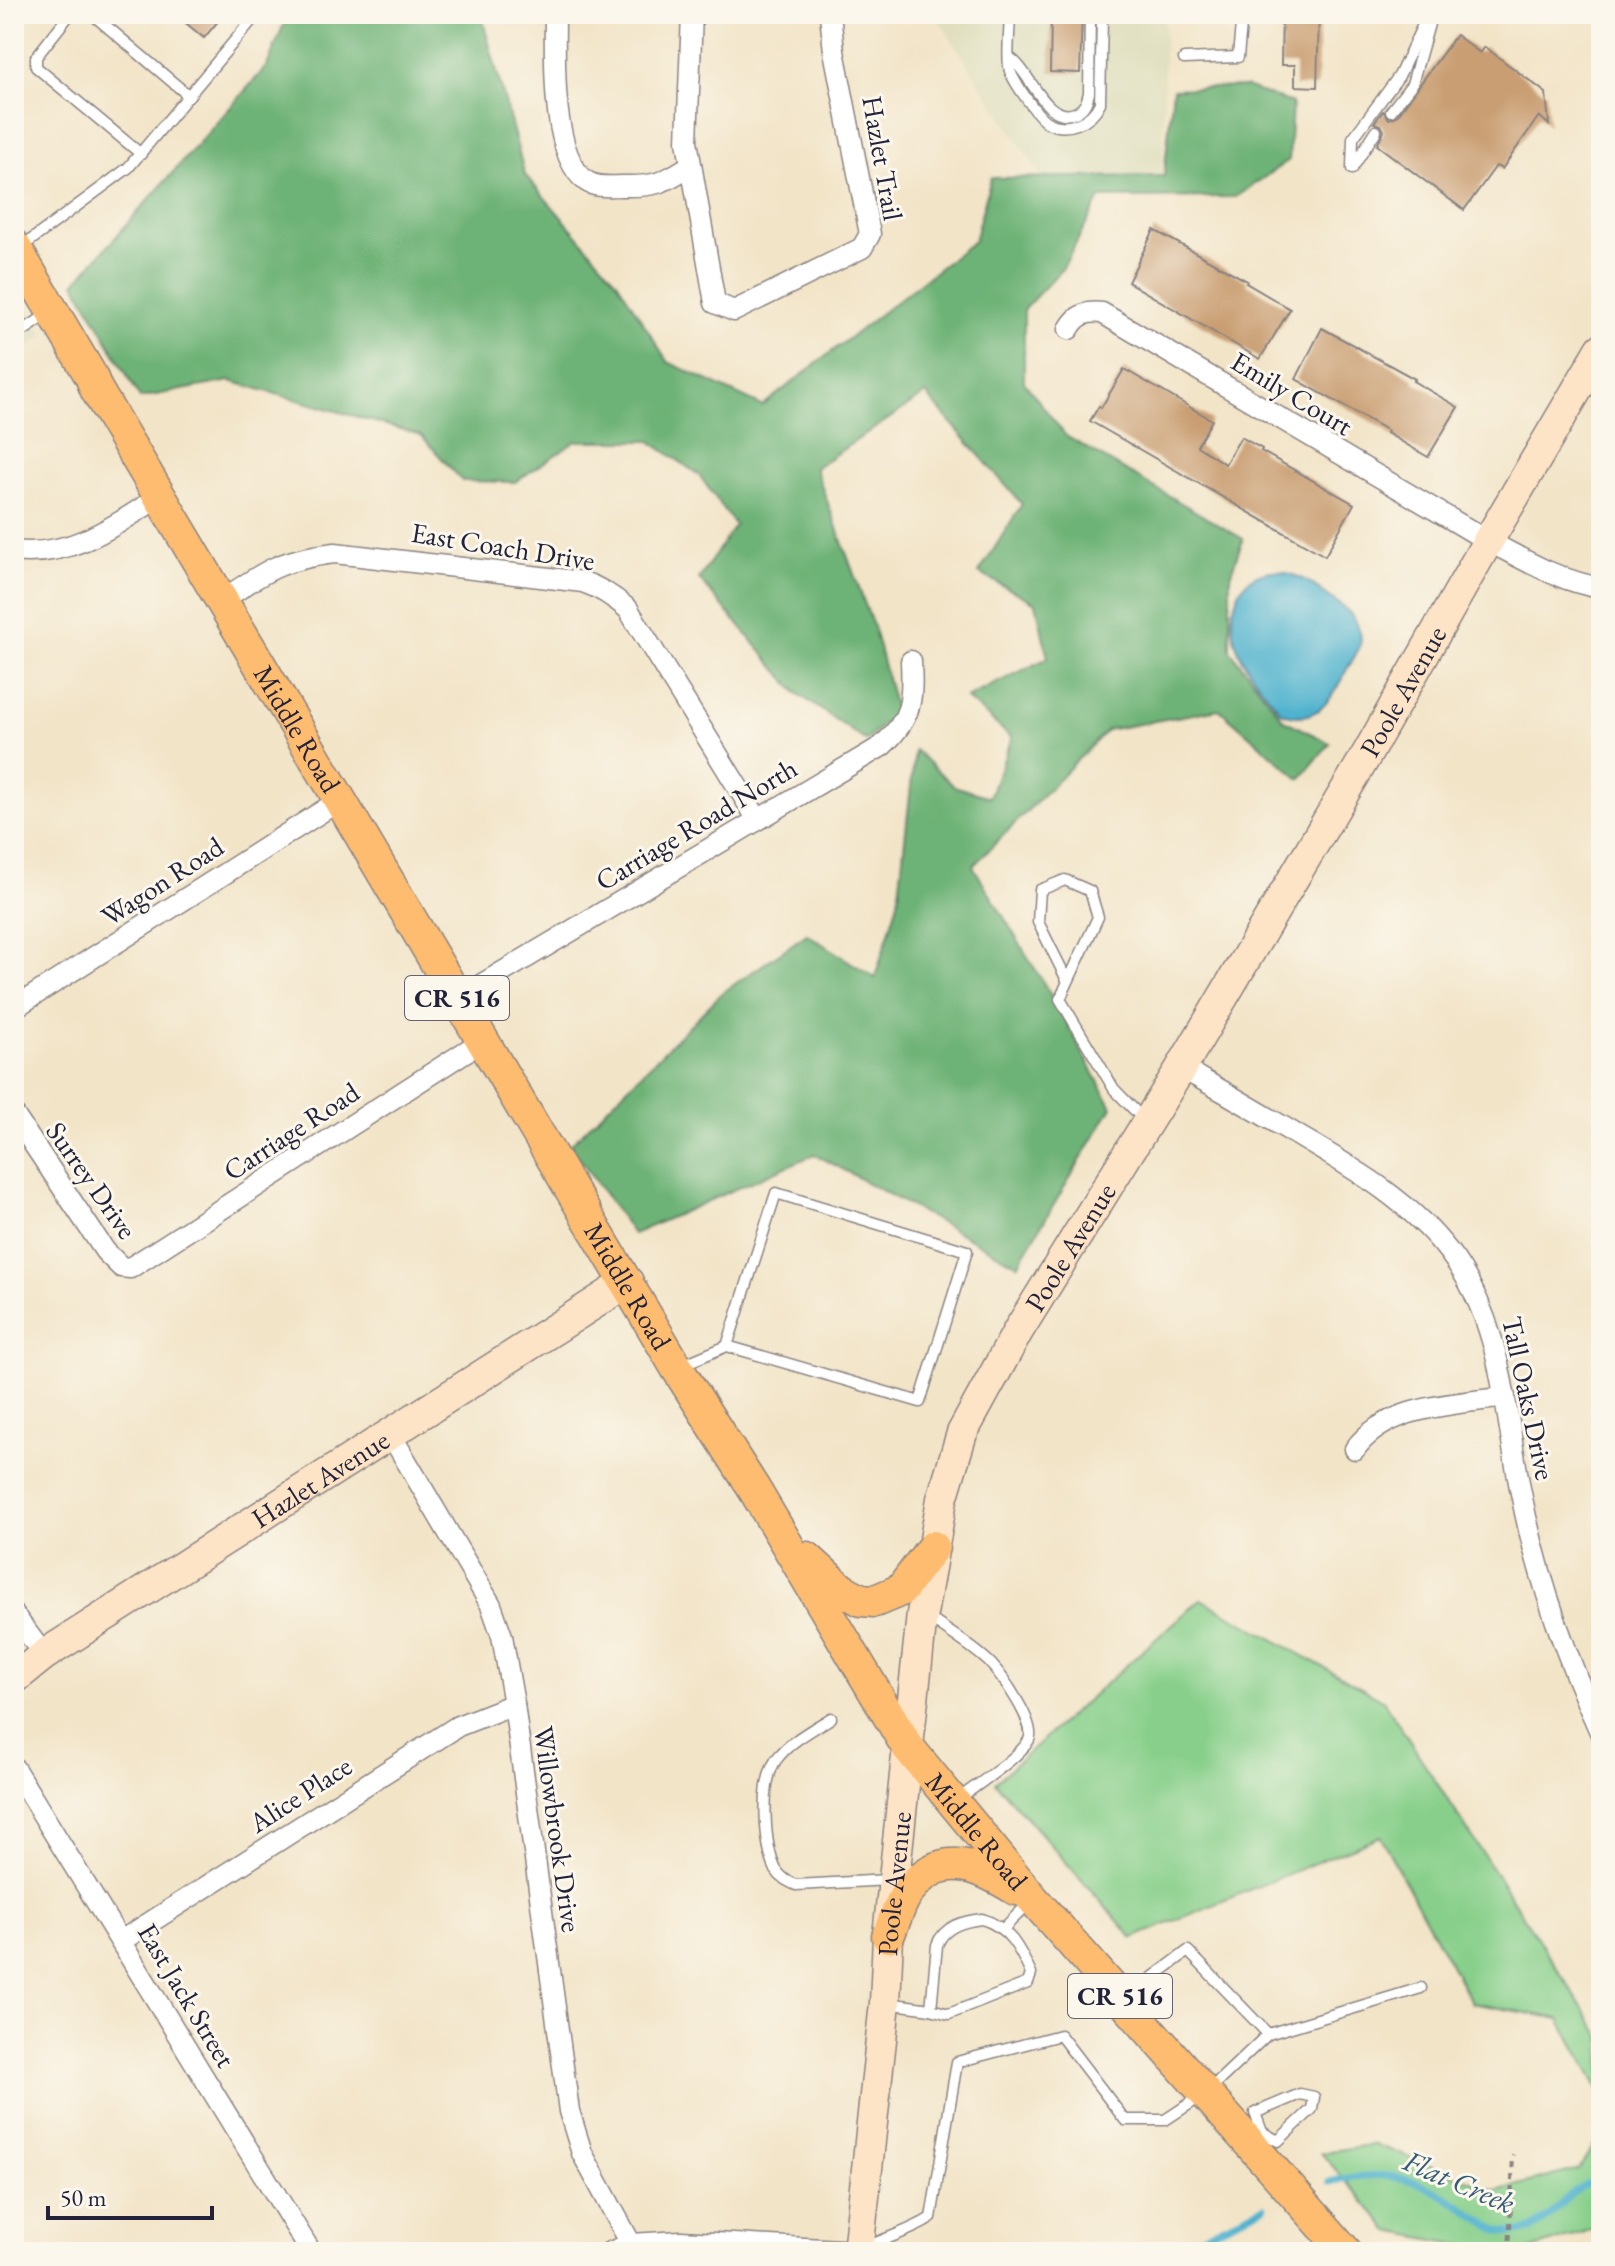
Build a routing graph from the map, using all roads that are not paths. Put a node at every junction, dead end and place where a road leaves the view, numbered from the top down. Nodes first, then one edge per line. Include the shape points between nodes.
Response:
1 (70, 14) edge
2 (92, 14) edge
3 (257, 14) edge
4 (555, 14) edge
5 (692, 14) edge
6 (830, 14) edge
7 (1010, 14) edge
8 (1090, 14) edge
9 (1100, 14) edge
10 (1242, 14) edge
11 (1430, 14) edge
12 (1010, 58) junction
13 (1184, 59) dead end
14 (189, 96) junction
15 (1391, 111) dead end
16 (1376, 131) dead end
17 (141, 154) junction
18 (691, 165) junction
19 (16, 248) edge
20 (53, 311) junction
21 (1069, 329) dead end
22 (14, 337) edge
23 (1601, 349) edge
24 (159, 497) junction
25 (1488, 541) junction
26 (14, 551) edge
27 (1601, 588) edge
28 (223, 600) junction
29 (911, 661) dead end
30 (340, 800) junction
31 (758, 820) junction
32 (1068, 982) junction
33 (457, 999) junction
34 (14, 1008) edge
35 (482, 1041) junction
36 (1181, 1068) junction
37 (14, 1115) edge
38 (1147, 1123) junction
39 (130, 1268) joint
40 (628, 1282) junction
41 (727, 1346) junction
42 (677, 1368) junction
43 (1505, 1397) junction
44 (391, 1435) junction
45 (1355, 1449) dead end
46 (782, 1536) junction
47 (933, 1547) junction
48 (922, 1614) junction
49 (14, 1615) edge
50 (44, 1655) junction
51 (14, 1679) edge
52 (514, 1704) junction
53 (831, 1718) dead end
54 (1601, 1734) edge
55 (907, 1746) junction
56 (14, 1768) edge
57 (952, 1803) junction
58 (893, 1880) junction
59 (1033, 1899) junction
60 (1004, 1928) junction
61 (888, 1936) junction
62 (121, 1941) junction
63 (1421, 1988) dead end
64 (1123, 1999) junction
65 (885, 2003) junction
66 (931, 2009) junction
67 (1268, 2034) junction
68 (1206, 2093) junction
69 (1261, 2132) junction
70 (631, 2244) junction
71 (311, 2252) edge
72 (610, 2252) edge
73 (858, 2252) edge
74 (1346, 2252) edge

1 - 17 lane via 36,57 36,67
2 - 14 lane
3 - 14 lane
4 - 18 street via 558,108 565,149 582,176 596,186 640,186 663,183
5 - 18 street, Hazlet Trail via 687,141
6 - 18 street, Hazlet Trail via 870,234 867,244 734,311 715,303
7 - 12 lane
8 - 12 lane via 1089,93 1076,112 1050,108
9 - 12 lane via 1101,99 1085,121 1066,126 1044,120 1009,69
10 - 13 lane via 1238,57
11 - 15 lane via 1412,84
11 - 16 lane via 1399,76 1353,138 1352,169
14 - 17 lane
17 - 19 lane
19 - 20 main road, Middle Road / CR 516
20 - 22 lane
20 - 24 main road, Middle Road / CR 516
21 - 25 street, Emily Court via 1082,315 1102,313
23 - 25 street, Poole Avenue
24 - 26 street via 72,547
24 - 28 main road, Middle Road / CR 516
25 - 27 street, Emily Court via 1549,574
25 - 36 street, Poole Avenue
28 - 30 main road, Middle Road / CR 516
28 - 31 street, East Coach Drive via 269,568 335,553 598,587 628,609
29 - 31 street, Carriage Road North via 913,695 897,732
30 - 33 main road, Middle Road / CR 516
30 - 34 street, Wagon Road
31 - 33 street, Carriage Road North
32 - 32 lane via 1098,917 1090,891 1065,880 1040,890 1038,922
32 - 38 lane via 1060,999 1114,1089
33 - 35 main road, Middle Road / CR 516
35 - 39 street, Carriage Road
35 - 40 main road, Middle Road / CR 516
36 - 38 street, Poole Avenue
36 - 43 street, Tall Oaks Drive via 1364,1175 1422,1221 1462,1269 1485,1315
37 - 39 street, Surrey Drive via 105,1251 121,1267
38 - 47 street, Poole Avenue via 973,1412 950,1465
40 - 42 main road, Middle Road / CR 516
40 - 44 street, Hazlet Avenue
41 - 41 lane via 776,1193 967,1251 920,1402
41 - 42 lane
42 - 46 main road, Middle Road / CR 516
43 - 45 street via 1412,1412 1381,1425
43 - 54 street, Tall Oaks Drive via 1546,1593
44 - 50 street, Hazlet Avenue
44 - 52 street, Willowbrook Drive via 491,1605
46 - 47 main road via 841,1589 861,1600 875,1601 901,1590
46 - 55 main road, Middle Road / CR 516
47 - 48 street, Poole Avenue
48 - 55 street, Poole Avenue
48 - 57 lane via 991,1664 1031,1726 1032,1736 1023,1749
49 - 50 street
50 - 51 street, Hazlet Avenue
52 - 62 street, Alice Place via 458,1726
52 - 70 street, Willowbrook Drive via 569,2111 582,2153
53 - 58 lane via 790,1745 768,1776 765,1799 777,1871 796,1885
55 - 57 main road, Middle Road / CR 516
55 - 58 street, Poole Avenue
56 - 62 street, East Jack Street
57 - 59 main road, Middle Road / CR 516
58 - 61 street, Poole Avenue
59 - 60 lane
59 - 61 main road via 968,1864 951,1863 909,1891
59 - 64 main road, Middle Road / CR 516
60 - 66 lane via 969,1920 940,1936
60 - 66 lane via 1031,1974 1028,1983 949,2014
61 - 65 street, Poole Avenue
62 - 71 street, East Jack Street
63 - 67 lane
64 - 67 lane via 1188,1951
64 - 68 main road, Middle Road / CR 516
65 - 66 lane
65 - 73 street, Poole Avenue
67 - 68 lane
68 - 69 main road, Middle Road / CR 516
68 - 73 lane via 1165,2120 1125,2120 1060,2035 957,2062 931,2218
69 - 69 lane via 1312,2109 1314,2097 1300,2094
69 - 74 main road, Middle Road / CR 516
70 - 72 street
70 - 73 street via 681,2241

